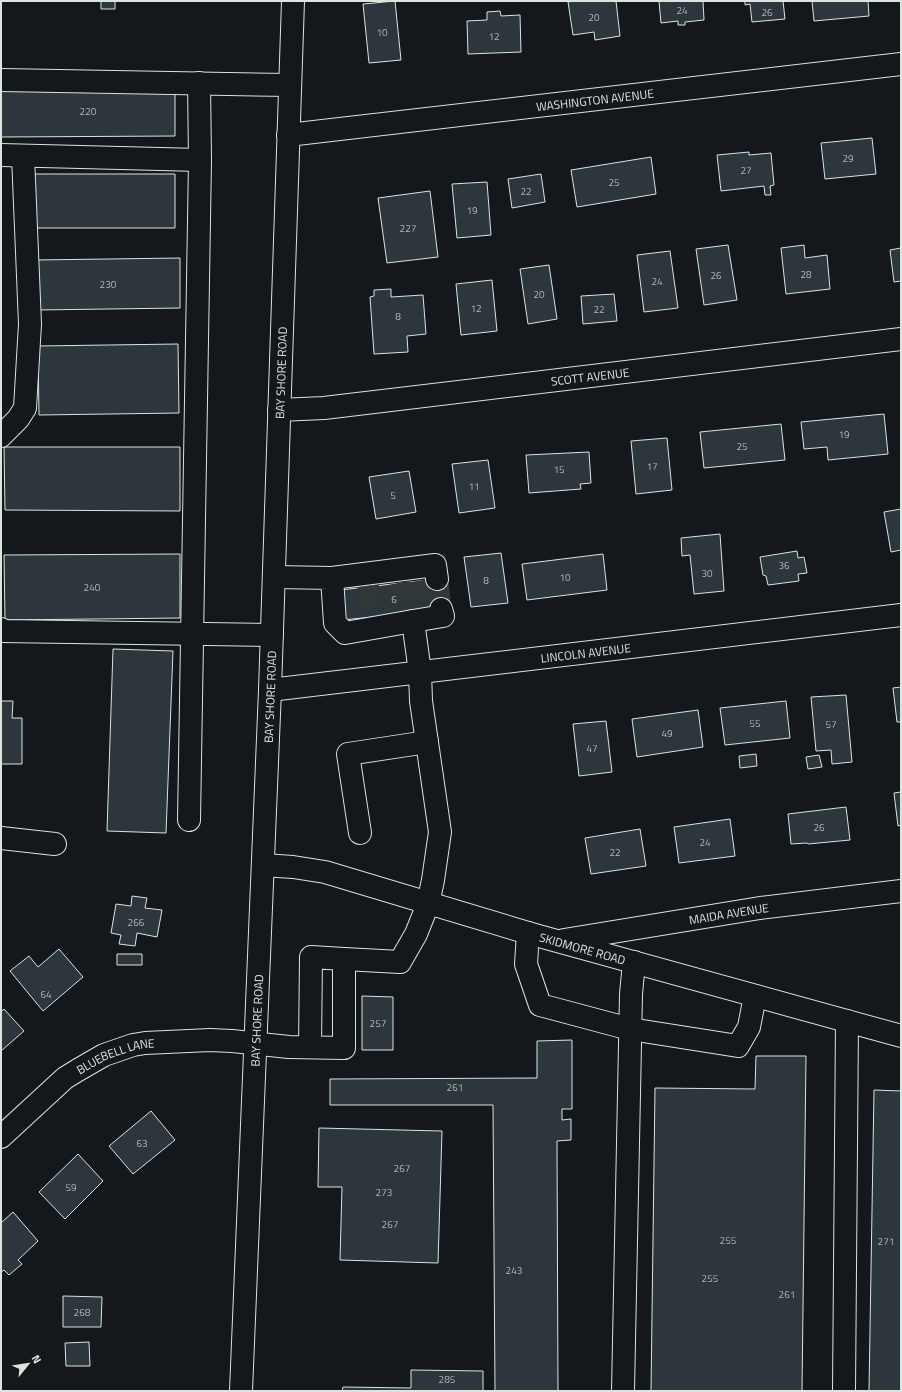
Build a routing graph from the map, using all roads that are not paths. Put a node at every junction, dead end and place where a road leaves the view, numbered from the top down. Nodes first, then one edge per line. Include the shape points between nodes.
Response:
1 (292, 1) edge
2 (901, 64) edge
3 (1, 80) edge
4 (200, 83) junction
5 (290, 85) junction
6 (288, 135) junction
7 (1, 155) edge
8 (23, 156) junction
9 (200, 160) junction
10 (901, 339) edge
11 (279, 410) junction
12 (1, 436) edge
13 (274, 577) junction
14 (396, 577) dead end
15 (332, 578) junction
16 (901, 615) edge
17 (1, 629) edge
18 (192, 634) junction
19 (272, 635) junction
20 (420, 672) junction
21 (270, 690) junction
22 (427, 742) junction
23 (189, 820) dead end
24 (360, 833) dead end
25 (1, 838) edge
26 (55, 844) dead end
27 (263, 865) junction
28 (901, 891) edge
29 (428, 904) junction
30 (528, 933) junction
31 (557, 941) junction
32 (344, 959) junction
33 (634, 962) junction
34 (755, 996) junction
35 (847, 1022) junction
36 (630, 1029) junction
37 (901, 1036) edge
38 (256, 1044) junction
39 (310, 1047) junction
40 (1, 1137) edge
41 (241, 1391) edge
42 (623, 1391) edge
43 (844, 1391) edge

1 - 5 street, BAY SHORE ROAD
2 - 6 street, WASHINGTON AVENUE
3 - 4 street
4 - 5 street
4 - 9 street
5 - 6 street, BAY SHORE ROAD
6 - 11 street, BAY SHORE ROAD
7 - 8 street
8 - 9 street
8 - 12 street via 30,324 25,408
9 - 18 street
10 - 11 street, SCOTT AVENUE via 324,408
11 - 13 street, BAY SHORE ROAD
13 - 15 street
13 - 19 street, BAY SHORE ROAD
14 - 15 street
15 - 20 street via 335,623 345,632 403,618
16 - 20 street, LINCOLN AVENUE
17 - 18 street
18 - 19 street
18 - 23 street
19 - 21 street, BAY SHORE ROAD
20 - 21 street, LINCOLN AVENUE
20 - 22 street
21 - 27 street, BAY SHORE ROAD
22 - 24 street via 348,754
22 - 29 street via 440,832
25 - 26 street
27 - 29 street, SKIDMORE ROAD via 325,872
27 - 38 street, BAY SHORE ROAD
28 - 31 street, MAIDA AVENUE via 760,908
29 - 30 street, SKIDMORE ROAD
29 - 32 street via 416,934 400,962
30 - 31 street, SKIDMORE ROAD
30 - 36 street via 526,964 540,1004
31 - 33 street, SKIDMORE ROAD
32 - 39 street via 312,957
32 - 39 street, BLUEBELL LANE via 344,1048
33 - 34 street, SKIDMORE ROAD
33 - 36 street
34 - 35 street, SKIDMORE ROAD
34 - 36 street via 749,1027 738,1046
35 - 37 street, SKIDMORE ROAD
35 - 43 street
36 - 42 street
38 - 39 street, BLUEBELL LANE
38 - 40 street, BLUEBELL LANE via 210,1040 144,1043 104,1054 66,1078
38 - 41 street, BAY SHORE ROAD

